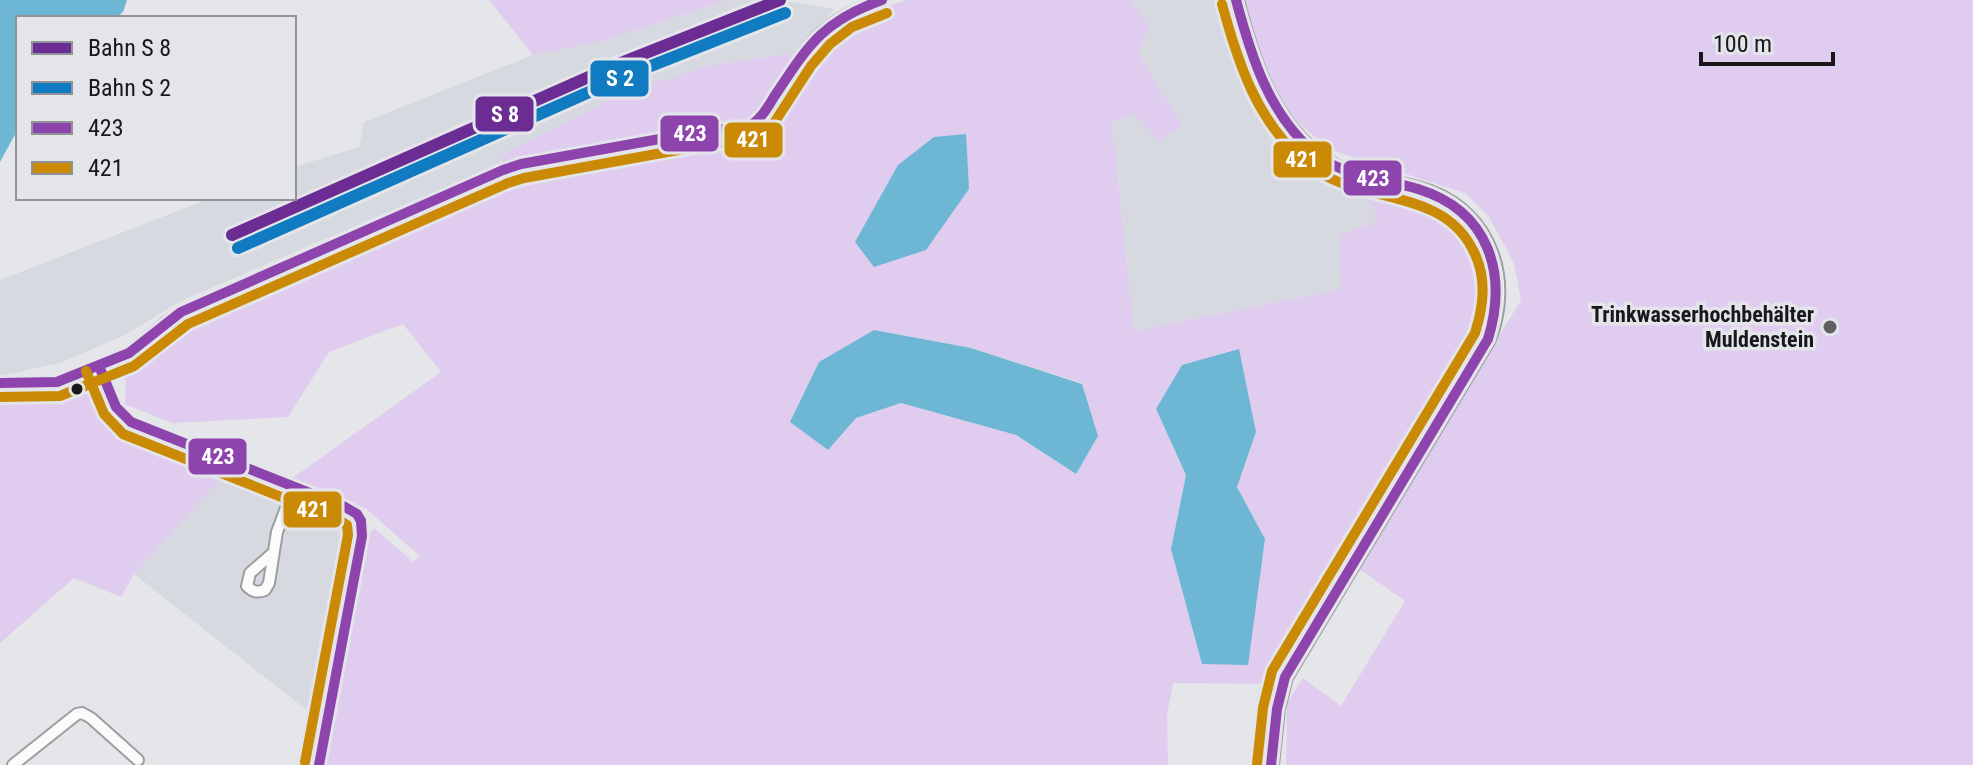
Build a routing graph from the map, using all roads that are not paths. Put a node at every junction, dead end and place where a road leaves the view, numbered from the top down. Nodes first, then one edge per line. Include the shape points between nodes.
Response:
1 (882, 0) edge
2 (1236, 0) edge
3 (99, 366) junction
4 (0, 383) edge
5 (294, 487) junction
6 (273, 553) dead end
7 (138, 760) dead end
8 (18, 764) edge
9 (319, 765) edge
10 (1271, 765) edge

1 - 3 street via 825,27 747,127 503,170 181,312 129,353
2 - 10 main road via 1261,82 1305,144 1348,174 1421,190 1459,209 1487,243 1498,285 1488,339 1285,677
3 - 4 street via 57,382
3 - 5 street via 116,407 131,422
5 - 6 street
5 - 9 street via 350,510 361,521
7 - 8 street via 82,713

